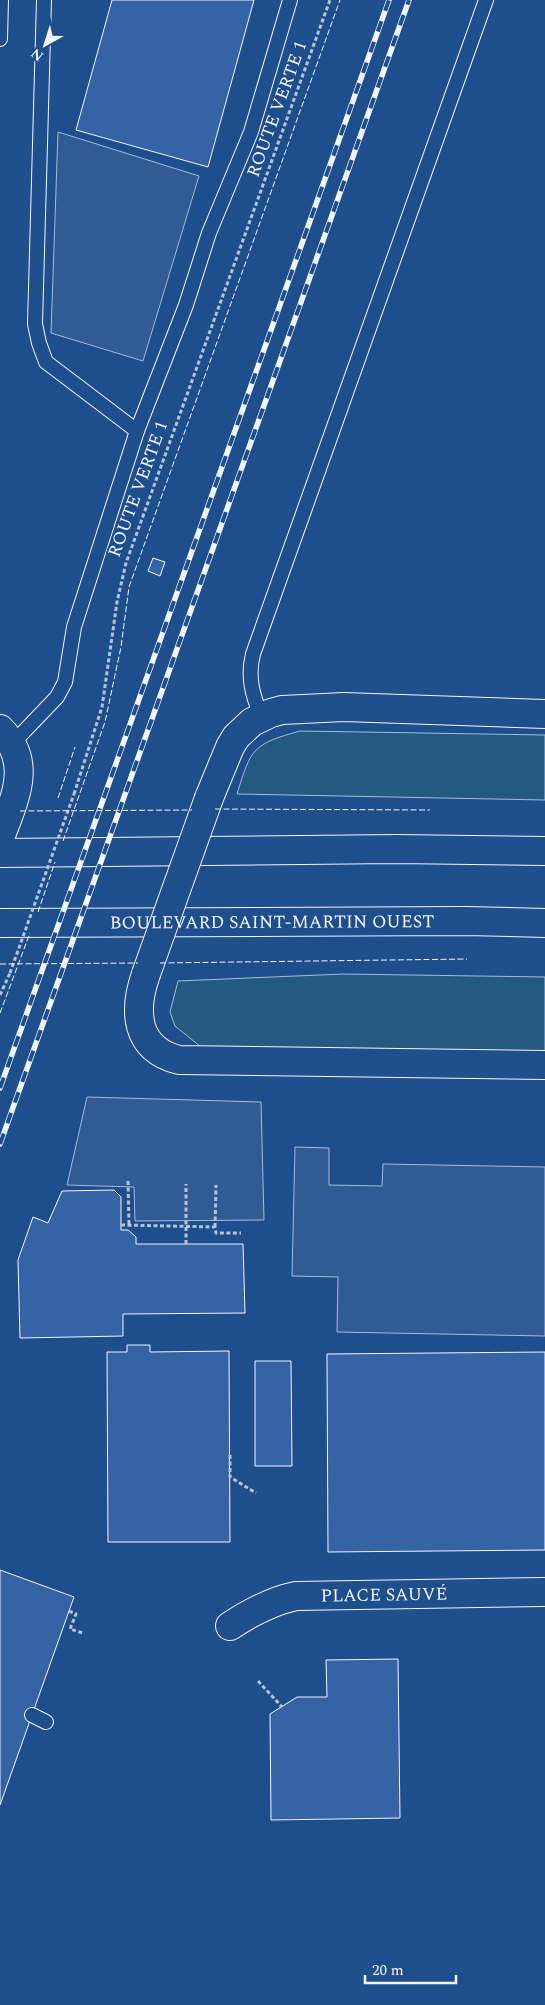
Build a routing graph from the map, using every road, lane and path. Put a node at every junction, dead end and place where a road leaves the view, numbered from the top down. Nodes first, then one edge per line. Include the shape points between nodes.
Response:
1 (1, 0) edge
2 (44, 0) edge
3 (290, 0) edge
4 (330, 0) edge
5 (486, 0) edge
6 (0, 40) edge
7 (137, 431) junction
8 (545, 714) edge
9 (262, 717) junction
10 (6, 737) edge
11 (0, 838) edge
12 (545, 851) edge
13 (0, 853) edge
14 (0, 923) edge
15 (545, 923) edge
16 (0, 995) edge
17 (545, 1065) edge
18 (128, 1181) dead end
19 (186, 1184) dead end
20 (216, 1185) dead end
21 (121, 1225) dead end
22 (129, 1226) junction
23 (186, 1227) junction
24 (215, 1227) junction
25 (241, 1233) dead end
26 (186, 1244) dead end
27 (230, 1455) dead end
28 (256, 1492) dead end
29 (545, 1592) edge
30 (69, 1611) dead end
31 (230, 1626) dead end
32 (83, 1633) dead end
33 (258, 1681) dead end
34 (282, 1707) dead end
35 (32, 1715) dead end
36 (46, 1722) dead end

1 - 6 lane
2 - 7 lane via 35,324 39,343 46,362
3 - 7 lane via 251,132 209,233 186,305
4 - 16 path, ROUTE VERTE 1, bridge via 126,562 102,707 74,794
5 - 9 lane via 253,654 250,684
7 - 10 lane via 74,627 65,682 57,697
8 - 9 main road via 344,707 282,710
9 - 17 main road, bridge via 252,722 230,747 146,974 138,1005 143,1032 154,1047 179,1060
10 - 11 main road via 20,769 14,800
12 - 13 main road via 396,849
14 - 15 main road, BOULEVARD SAINT-MARTIN OUEST
18 - 22 path
19 - 23 path
20 - 24 path
21 - 22 path
22 - 23 path
23 - 24 path
23 - 26 path
24 - 25 path via 216,1233
27 - 28 path via 230,1477
29 - 31 main road, PLACE SAUVÉ via 296,1596 262,1607
30 - 32 path via 76,1614 70,1629
33 - 34 path
35 - 36 lane

